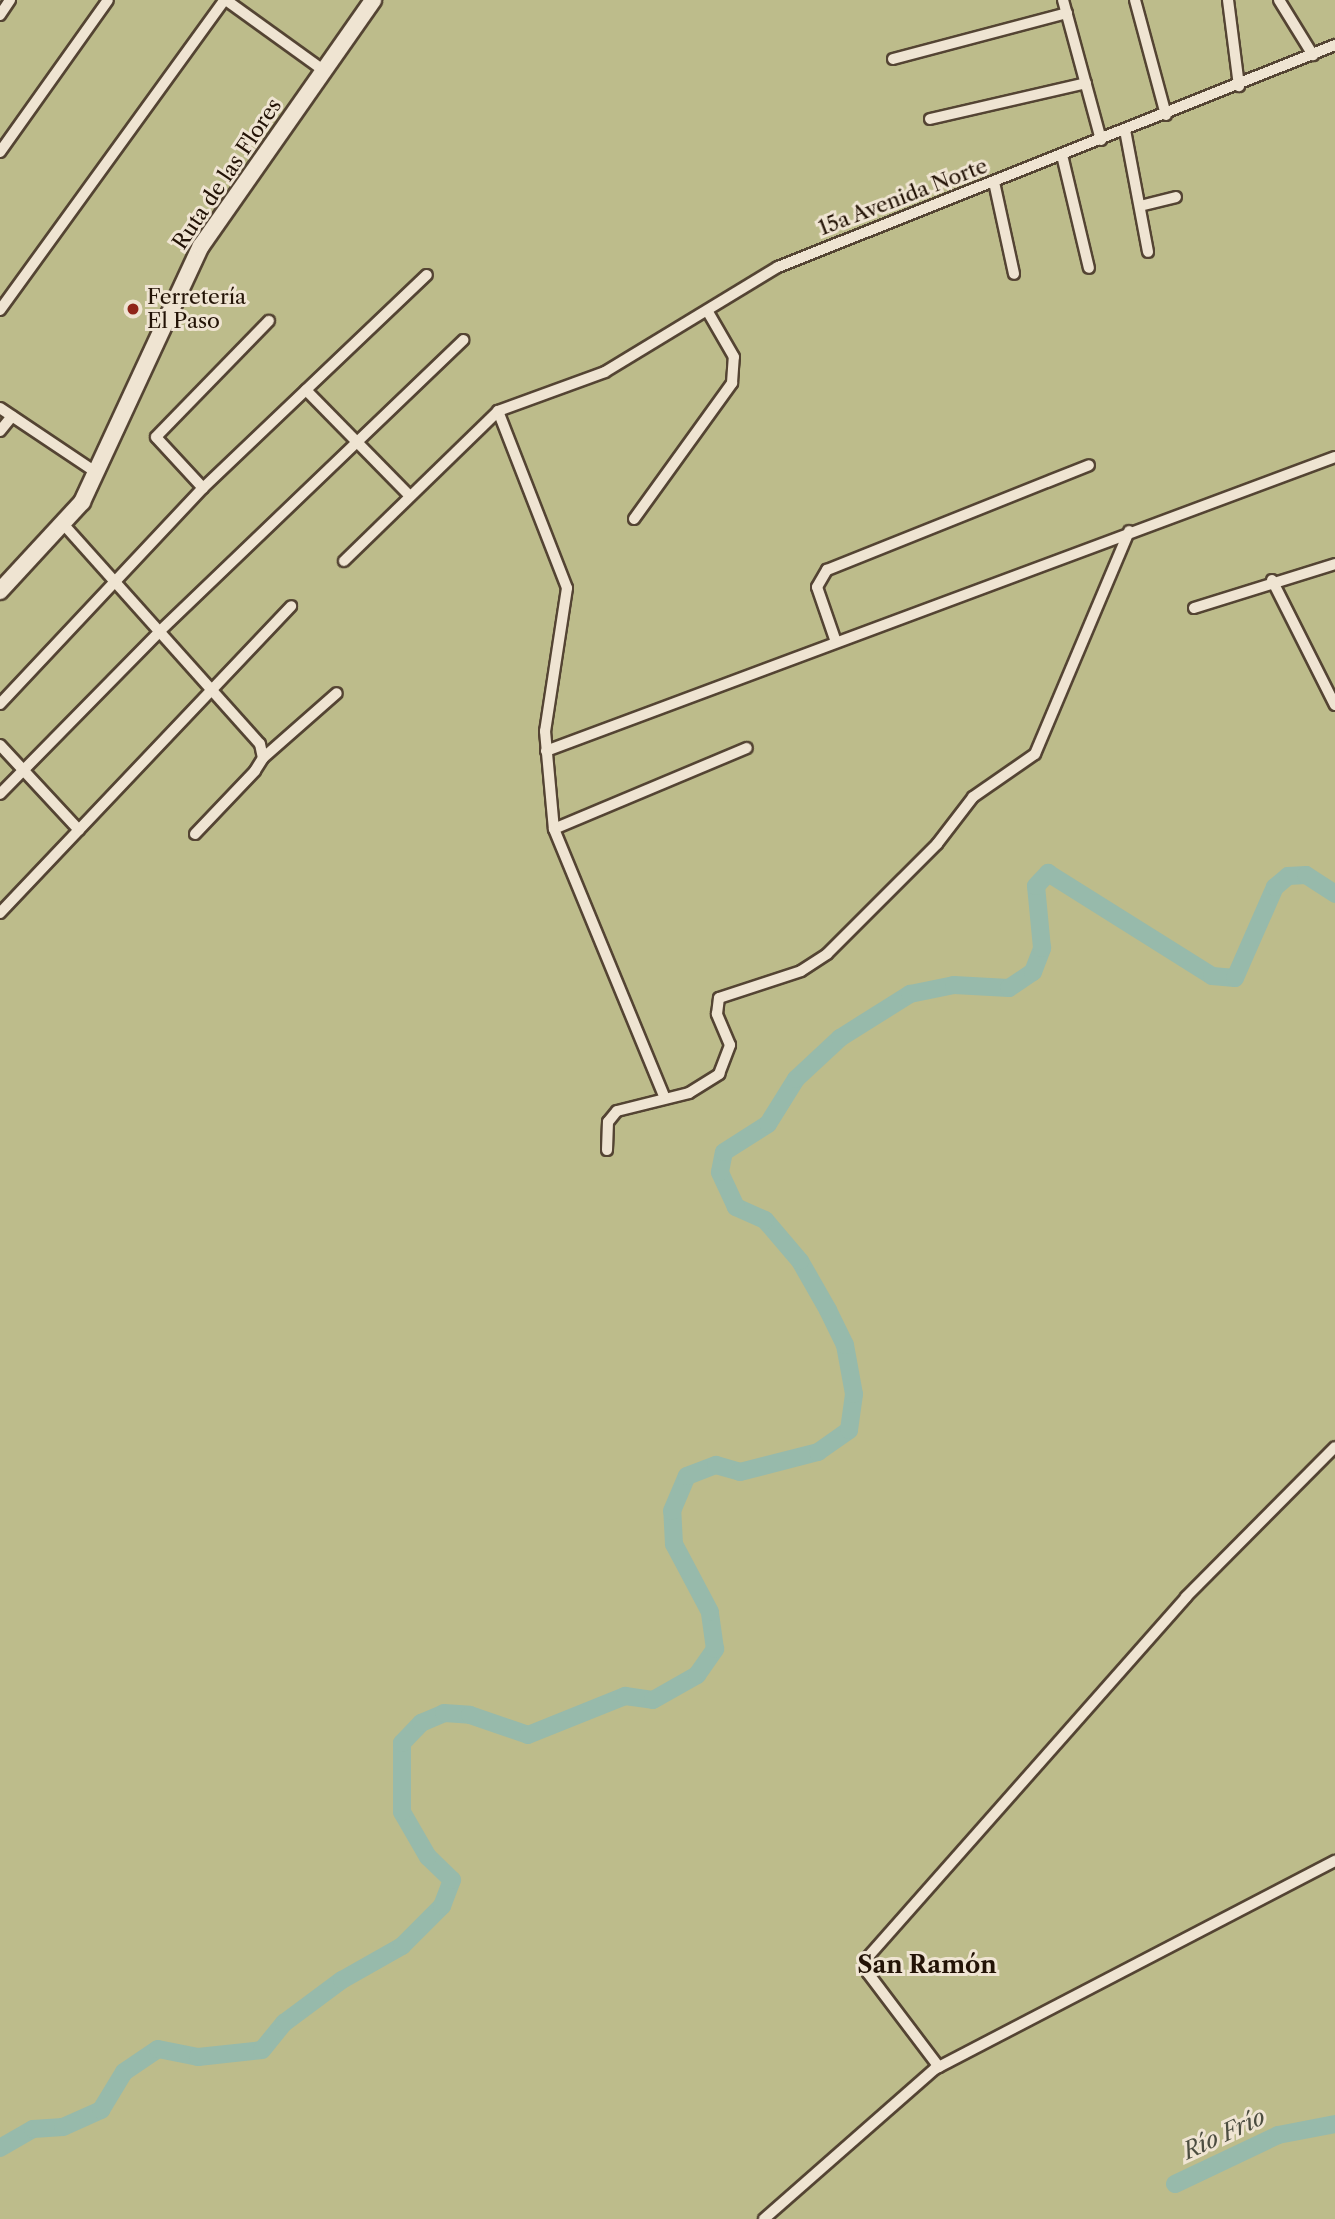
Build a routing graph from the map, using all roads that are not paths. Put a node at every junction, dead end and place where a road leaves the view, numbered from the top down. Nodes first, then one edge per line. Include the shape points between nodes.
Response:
1 (10, 0) edge
2 (108, 0) edge
3 (225, 0) edge
4 (373, 0) edge
5 (1063, 0) edge
6 (1135, 0) edge
7 (1228, 0) edge
8 (1279, 0) edge
9 (1067, 13) junction
10 (0, 15) edge
11 (1335, 46) edge
12 (1312, 55) junction
13 (892, 58) dead end
14 (323, 71) junction
15 (1086, 83) junction
16 (1239, 86) junction
17 (1166, 115) junction
18 (930, 119) dead end
19 (1125, 130) junction
20 (1101, 140) junction
21 (0, 152) edge
22 (1062, 155) junction
23 (994, 182) junction
24 (1176, 197) dead end
25 (1140, 206) junction
26 (1148, 252) dead end
27 (1089, 268) dead end
28 (1014, 274) dead end
29 (427, 275) dead end
30 (0, 310) edge
31 (708, 312) junction
32 (269, 321) dead end
33 (463, 340) dead end
34 (306, 390) junction
35 (0, 408) edge
36 (498, 411) junction
37 (12, 416) junction
38 (0, 431) edge
39 (357, 442) junction
40 (1335, 457) edge
41 (1089, 465) dead end
42 (97, 473) junction
43 (203, 488) junction
44 (409, 495) junction
45 (634, 519) dead end
46 (65, 526) junction
47 (1129, 531) junction
48 (344, 561) dead end
49 (1335, 564) edge
50 (114, 580) junction
51 (1272, 580) junction
52 (0, 591) edge
53 (291, 606) dead end
54 (1194, 608) dead end
55 (161, 630) junction
56 (836, 642) junction
57 (211, 684) junction
58 (337, 693) dead end
59 (0, 704) edge
60 (1335, 705) edge
61 (0, 745) edge
62 (747, 748) dead end
63 (546, 751) junction
64 (263, 758) junction
65 (24, 769) junction
66 (0, 794) edge
67 (554, 829) junction
68 (79, 830) junction
69 (195, 834) dead end
70 (0, 913) edge
71 (665, 1098) junction
72 (607, 1150) dead end
73 (1335, 1447) edge
74 (1335, 1861) edge
75 (939, 2067) junction
76 (764, 2219) edge

1 - 10 street
2 - 21 street
3 - 14 street
3 - 30 street
4 - 14 main road, Ruta de las Flores
5 - 9 street
6 - 17 street
7 - 16 street
8 - 12 street
9 - 13 street
9 - 15 street
11 - 12 street, 15a Avenida Norte
12 - 16 street, 15a Avenida Norte
14 - 42 main road, Ruta de las Flores via 201,246
15 - 18 street
15 - 20 street
16 - 17 street, 15a Avenida Norte
17 - 19 street, 15a Avenida Norte
19 - 20 street, 15a Avenida Norte
19 - 25 street
20 - 22 street, 15a Avenida Norte
22 - 23 street, 15a Avenida Norte
22 - 27 street
23 - 28 street
23 - 31 street, 15a Avenida Norte via 778,267
24 - 25 street
25 - 26 street
29 - 34 street
31 - 36 street, 15a Avenida Norte via 605,373
31 - 45 street via 737,370
32 - 43 street via 156,437
33 - 39 street
34 - 39 street
34 - 43 street
35 - 37 street
36 - 44 street
36 - 63 street via 567,588
37 - 38 street
37 - 42 street
39 - 44 street
39 - 55 street
40 - 47 street
41 - 56 street via 827,570 817,587
42 - 46 main road, Ruta de las Flores
43 - 50 street
44 - 48 street
46 - 50 street
46 - 52 main road, Ruta de las Flores
47 - 56 street
47 - 71 street via 1035,754 973,797 928,854 827,954 801,971 719,998 718,1014 730,1045 727,1062 707,1086
49 - 51 street
50 - 55 street
50 - 59 street
51 - 54 street
51 - 60 street
53 - 57 street
55 - 57 street
55 - 65 street
56 - 63 street
57 - 64 street via 260,744
57 - 68 street
58 - 64 street
61 - 65 street
62 - 67 street
63 - 67 street
64 - 69 street
65 - 66 street
65 - 68 street
67 - 71 street
68 - 70 street
71 - 72 street via 611,1116
73 - 75 street via 1186,1597 867,1958 868,1973
74 - 75 street
75 - 76 street

